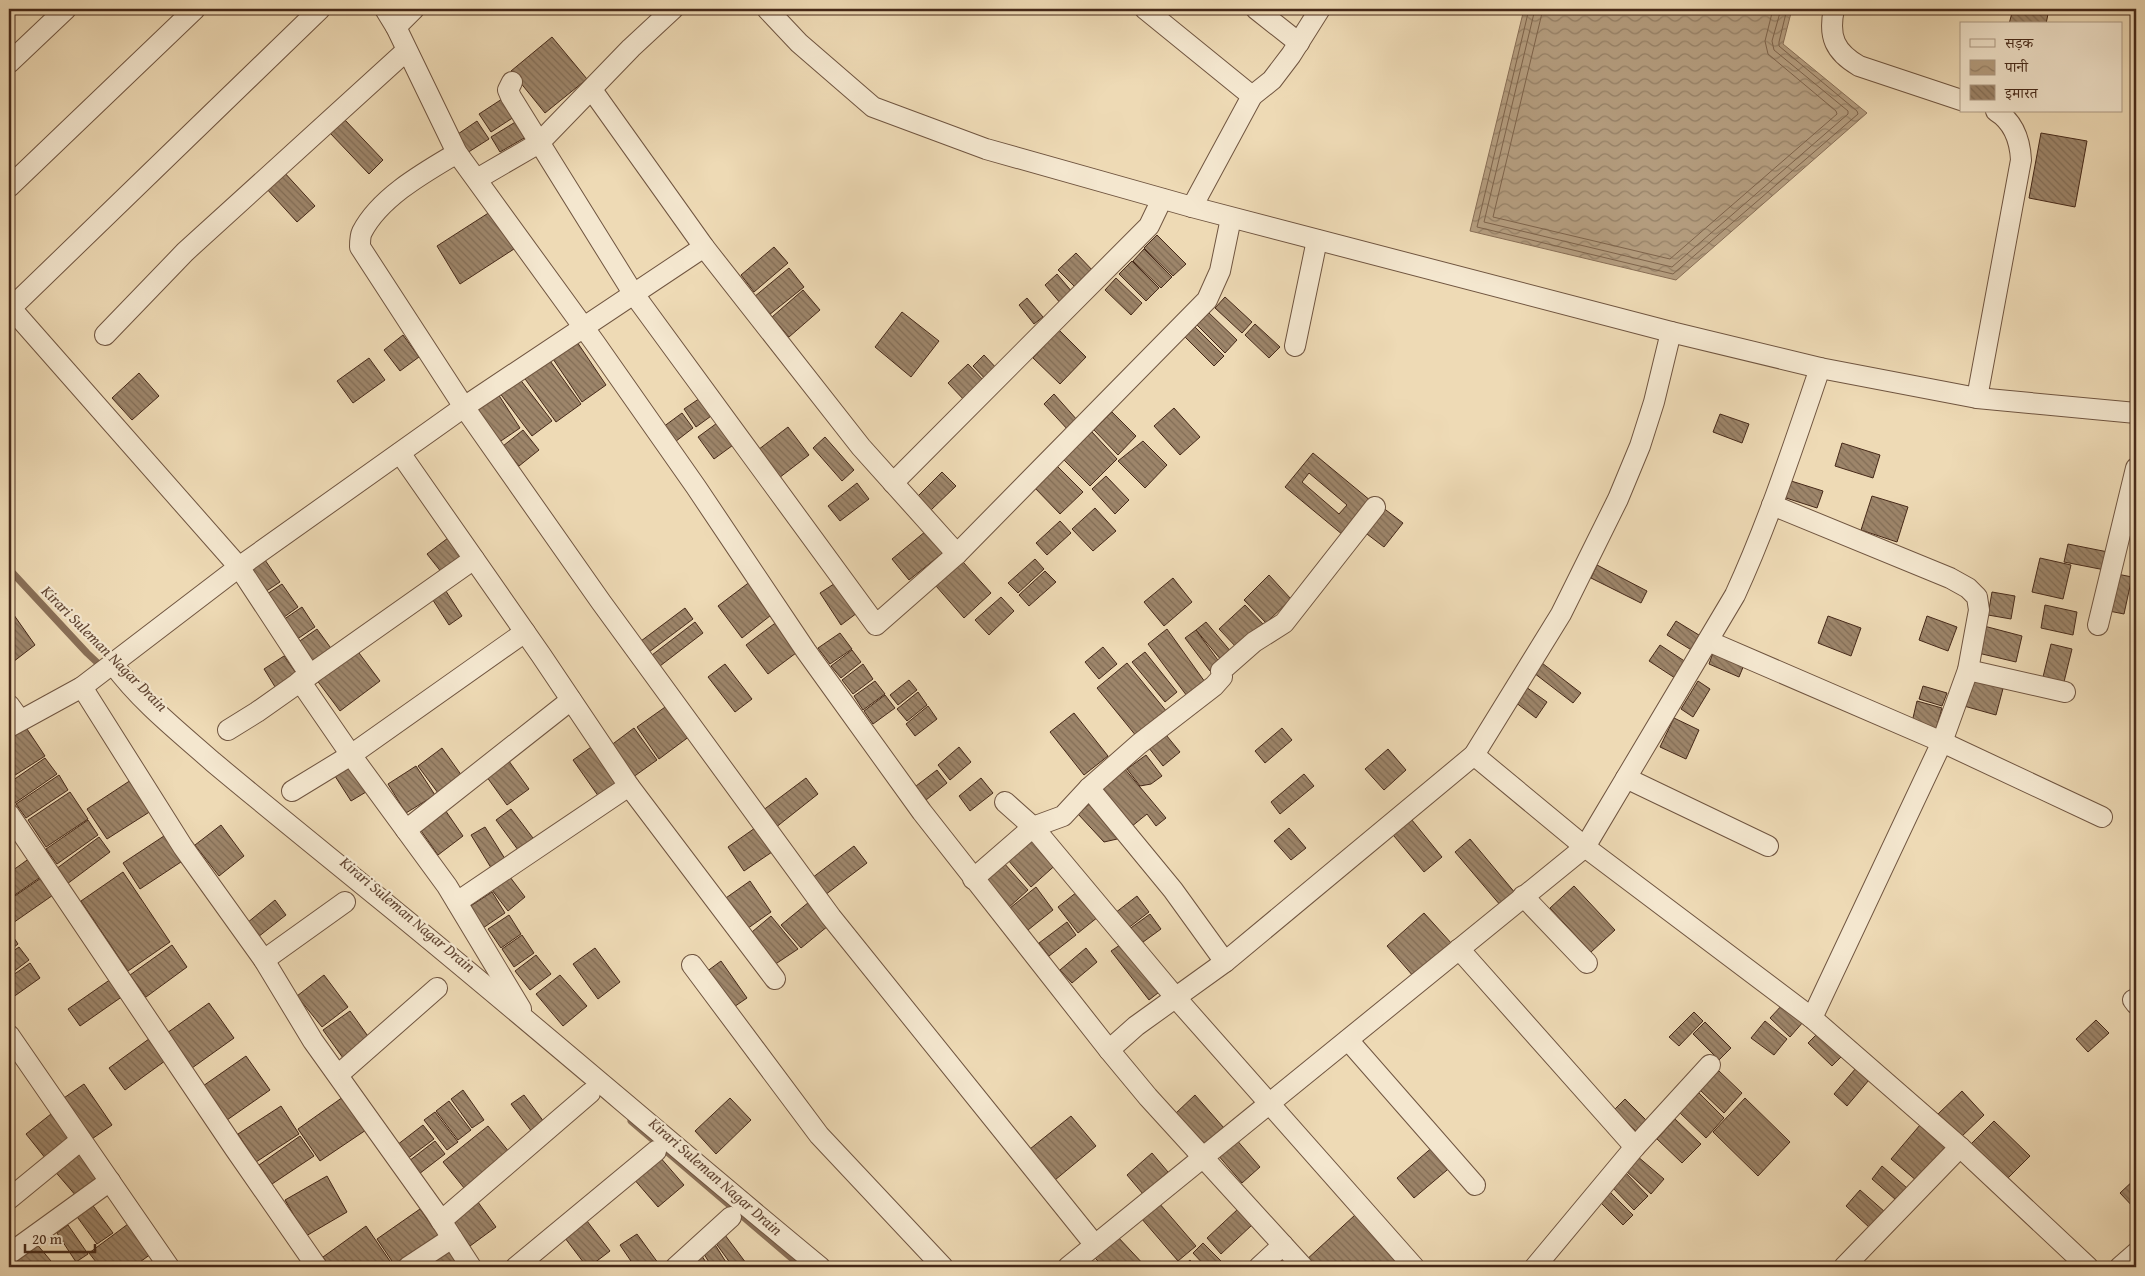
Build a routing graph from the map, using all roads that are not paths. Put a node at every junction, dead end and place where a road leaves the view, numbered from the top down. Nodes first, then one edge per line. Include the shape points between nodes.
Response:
1 (66, 9) edge
2 (195, 9) edge
3 (320, 9) edge
4 (385, 9) edge
5 (414, 9) edge
6 (673, 9) edge
7 (767, 9) edge
8 (1144, 9) edge
9 (1256, 9) edge
10 (1320, 9) edge
11 (1834, 9) edge
12 (396, 28) junction
13 (1299, 42) junction
14 (406, 50) junction
15 (9, 63) edge
16 (512, 82) dead end
17 (592, 90) junction
18 (1252, 96) junction
19 (1960, 100) edge
20 (1997, 112) edge
21 (539, 143) junction
22 (457, 153) junction
23 (477, 179) junction
24 (9, 187) edge
25 (1162, 199) junction
26 (1192, 208) junction
27 (1231, 218) junction
28 (1318, 240) junction
29 (704, 247) junction
30 (633, 293) junction
31 (10, 307) edge
32 (582, 327) junction
33 (1671, 332) junction
34 (105, 335) dead end
35 (1295, 346) dead end
36 (1820, 368) junction
37 (1977, 398) junction
38 (464, 407) junction
39 (2136, 413) edge
40 (400, 454) junction
41 (2136, 468) edge
42 (893, 484) junction
43 (1772, 505) junction
44 (1375, 507) dead end
45 (957, 554) junction
46 (474, 559) junction
47 (239, 567) junction
48 (2098, 625) dead end
49 (525, 632) junction
50 (1708, 641) junction
51 (106, 669) junction
52 (1968, 670) junction
53 (305, 678) junction
54 (82, 688) junction
55 (2064, 692) dead end
56 (571, 700) junction
57 (12, 717) edge
58 (228, 730) dead end
59 (1942, 742) junction
60 (350, 755) junction
61 (1474, 755) junction
62 (1626, 778) junction
63 (629, 786) junction
64 (1089, 788) junction
65 (292, 792) dead end
66 (1005, 802) dead end
67 (9, 814) edge
68 (2102, 817) dead end
69 (1032, 827) junction
70 (406, 830) junction
71 (1768, 846) dead end
72 (1585, 847) junction
73 (973, 879) junction
74 (1523, 896) junction
75 (345, 902) dead end
76 (457, 902) junction
77 (1459, 950) junction
78 (264, 960) junction
79 (1225, 962) junction
80 (1586, 964) dead end
81 (692, 965) dead end
82 (775, 979) dead end
83 (437, 988) dead end
84 (1176, 998) junction
85 (1812, 1018) junction
86 (529, 1021) junction
87 (9, 1035) edge
88 (1348, 1040) junction
89 (1109, 1050) junction
90 (1710, 1065) dead end
91 (338, 1075) junction
92 (590, 1093) dead end
93 (1268, 1103) junction
94 (81, 1140) junction
95 (1635, 1147) junction
96 (1960, 1147) junction
97 (656, 1151) dead end
98 (1203, 1157) junction
99 (110, 1181) junction
100 (1475, 1185) dead end
101 (9, 1200) edge
102 (730, 1217) dead end
103 (441, 1221) junction
104 (452, 1238) junction
105 (1096, 1245) junction
106 (1283, 1245) junction
107 (2136, 1253) edge
108 (9, 1254) edge
109 (161, 1264) edge
110 (317, 1267) edge
111 (408, 1267) edge
112 (471, 1267) edge
113 (516, 1267) edge
114 (676, 1267) edge
115 (820, 1267) edge
116 (943, 1267) edge
117 (1068, 1267) edge
118 (1259, 1267) edge
119 (1303, 1267) edge
120 (1414, 1267) edge
121 (1535, 1267) edge
122 (1844, 1267) edge
123 (2088, 1267) edge
124 (2120, 1267) edge

1 - 15 street
2 - 24 street
3 - 31 street
4 - 12 street
5 - 12 street
6 - 17 street
7 - 25 street via 799,43 873,107 986,148
8 - 18 street
9 - 13 street
10 - 13 street
11 - 19 street via 1832,33 1836,47 1846,58 1859,66
12 - 14 street
13 - 18 street via 1272,80
14 - 22 street
14 - 34 street via 185,252
16 - 21 street via 508,90 511,98
17 - 21 street
17 - 29 street
18 - 26 street
20 - 37 street via 2008,120 2015,133 2021,160
21 - 23 street
21 - 30 street
22 - 23 street
22 - 38 street via 412,180 374,214 361,233 360,247
23 - 32 street
25 - 26 street
25 - 42 street via 1148,226
26 - 27 street
27 - 28 street
27 - 45 street via 1220,271 1208,300
28 - 33 street
28 - 35 street
29 - 30 street
29 - 42 street
30 - 32 street
30 - 45 street via 876,625
31 - 47 street
32 - 38 street
32 - 73 street via 696,487 806,651
33 - 36 street
33 - 61 street via 1654,402 1618,499 1561,614
36 - 37 street
36 - 43 street
37 - 39 street
38 - 40 street
38 - 105 street via 601,602 831,917
40 - 46 street
40 - 47 street
41 - 48 street
42 - 45 street
43 - 50 street via 1736,595
43 - 52 street via 1968,588 1977,597 1978,610
44 - 64 street via 1284,623 1254,642 1221,670 1222,677 1214,686
46 - 49 street
46 - 53 street
47 - 51 street
47 - 53 street
49 - 56 street
49 - 60 street
50 - 59 street
50 - 62 street
51 - 54 street
51 - 86 street via 278,817
52 - 55 street
52 - 59 street
53 - 58 street
53 - 60 street
54 - 57 street
54 - 78 street via 183,847
56 - 63 street
56 - 70 street
59 - 68 street
59 - 85 street
60 - 65 street
60 - 70 street
61 - 72 street
61 - 79 street
62 - 71 street
62 - 72 street
63 - 76 street
63 - 82 street
64 - 69 street via 1063,816
64 - 79 street via 1173,890
66 - 69 street
67 - 110 street
69 - 73 street
69 - 84 street
70 - 76 street
72 - 74 street
72 - 85 street
73 - 89 street
74 - 77 street
74 - 80 street
75 - 78 street
76 - 86 street
77 - 88 street
77 - 95 street
78 - 91 street via 313,1041
79 - 84 street
81 - 116 street via 820,1134
83 - 91 street
84 - 89 street
84 - 93 street
85 - 96 street
86 - 115 street
87 - 94 street
88 - 93 street
88 - 100 street
89 - 98 street
90 - 95 street
91 - 103 street
92 - 103 street
93 - 98 street
93 - 120 street
94 - 99 street
94 - 101 street
95 - 121 street
96 - 122 street
96 - 123 street
97 - 113 street
98 - 105 street
98 - 106 street
99 - 108 street
99 - 109 street
102 - 114 street
103 - 104 street
104 - 111 street
104 - 112 street
105 - 117 street
106 - 118 street
106 - 119 street
107 - 124 street

